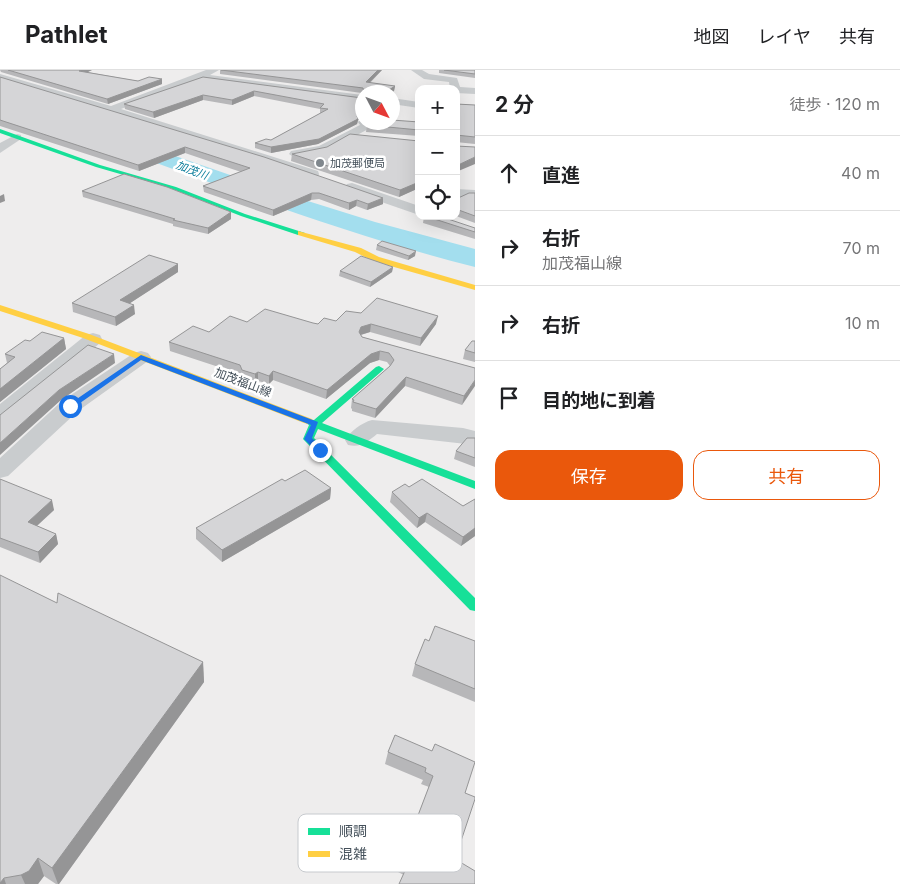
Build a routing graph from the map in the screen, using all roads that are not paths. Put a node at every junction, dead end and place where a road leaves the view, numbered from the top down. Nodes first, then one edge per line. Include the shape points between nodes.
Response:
1 (214, 70) edge
2 (416, 70) edge
3 (199, 76) junction
4 (0, 77) edge
5 (455, 85) edge
6 (460, 89) edge
7 (475, 91) edge
8 (355, 97) edge
9 (400, 103) edge
10 (415, 105) edge
11 (110, 109) junction
12 (360, 130) edge
13 (0, 131) edge
14 (350, 136) junction
15 (17, 137) junction
16 (370, 138) edge
17 (0, 149) edge
18 (268, 158) junction
19 (321, 177) edge
20 (339, 183) edge
21 (460, 193) edge
22 (410, 194) edge
23 (475, 194) edge
24 (383, 198) junction
25 (415, 210) edge
26 (475, 288) edge
27 (0, 308) edge
28 (93, 339) junction
29 (141, 357) junction
30 (380, 369) dead end
31 (0, 415) edge
32 (315, 424) junction
33 (471, 430) edge
34 (356, 440) junction
35 (0, 471) edge
36 (475, 485) edge
37 (475, 606) edge

1 - 3 street
2 - 5 street via 427,77 454,80
3 - 8 street
3 - 11 street
4 - 11 street
6 - 7 street
9 - 10 street
11 - 18 street
12 - 14 street
13 - 15 street
14 - 16 street
14 - 18 street via 322,149
15 - 17 street
15 - 26 street via 98,166 174,188 243,215 358,250 376,259
18 - 19 street
20 - 24 street
21 - 23 street
22 - 24 street
24 - 25 street
27 - 28 street, 加茂福山線
28 - 29 street, 加茂福山線
28 - 31 street
29 - 32 street, 加茂福山線
29 - 35 street via 70,406
30 - 32 street
32 - 34 street, 加茂福山線
32 - 37 street via 308,439
33 - 34 street via 372,427
34 - 36 street, 加茂福山線

